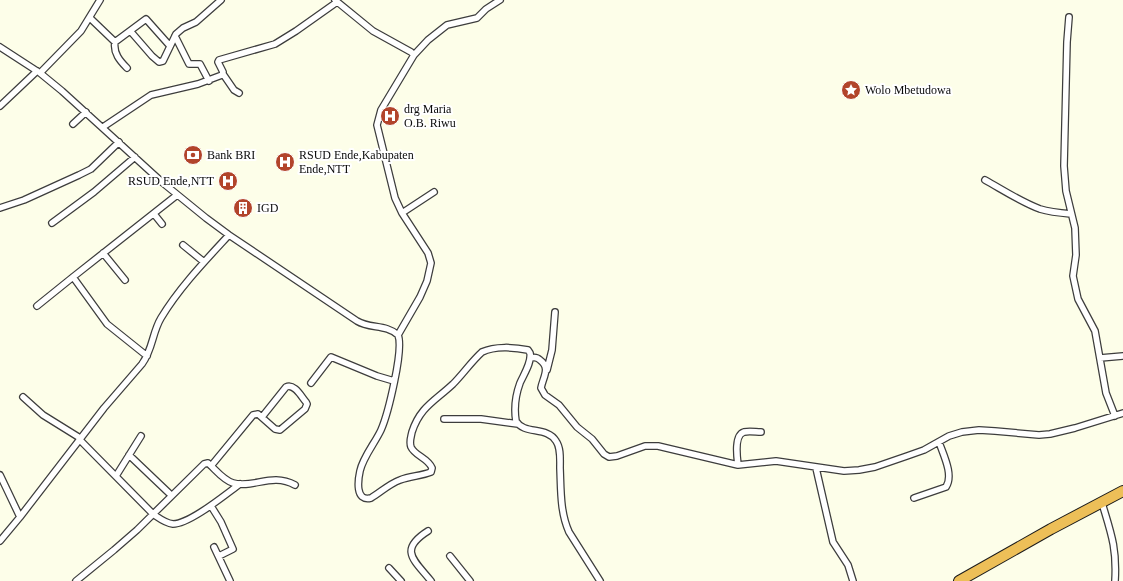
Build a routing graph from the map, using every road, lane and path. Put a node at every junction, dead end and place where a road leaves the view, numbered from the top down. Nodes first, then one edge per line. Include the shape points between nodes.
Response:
1 (100, 0) edge
2 (221, 0) edge
3 (500, 0) edge
4 (336, 1) edge
5 (1069, 17) dead end
6 (90, 18) junction
7 (130, 32) junction
8 (174, 36) junction
9 (115, 42) junction
10 (170, 46) junction
11 (0, 48) edge
12 (414, 55) junction
13 (127, 68) dead end
14 (39, 72) junction
15 (223, 74) junction
16 (209, 81) junction
17 (239, 93) dead end
18 (0, 106) edge
19 (86, 112) junction
20 (73, 124) dead end
21 (103, 127) junction
22 (119, 142) junction
23 (135, 157) junction
24 (985, 180) dead end
25 (434, 192) dead end
26 (177, 195) junction
27 (0, 208) edge
28 (402, 213) junction
29 (154, 214) junction
30 (1071, 214) junction
31 (52, 223) dead end
32 (162, 224) dead end
33 (229, 235) junction
34 (183, 245) dead end
35 (103, 253) junction
36 (204, 262) junction
37 (73, 277) junction
38 (125, 280) dead end
39 (38, 306) dead end
40 (555, 312) dead end
41 (398, 335) junction
42 (148, 356) junction
43 (1123, 356) edge
44 (531, 358) junction
45 (1100, 358) junction
46 (547, 370) junction
47 (394, 381) junction
48 (311, 383) dead end
49 (23, 397) dead end
50 (1123, 413) edge
51 (1115, 416) junction
52 (262, 417) junction
53 (444, 418) dead end
54 (518, 424) junction
55 (761, 432) dead end
56 (141, 436) dead end
57 (80, 438) junction
58 (939, 442) junction
59 (129, 455) junction
60 (738, 465) junction
61 (211, 466) junction
62 (816, 468) junction
63 (0, 475) edge
64 (116, 476) junction
65 (240, 484) junction
66 (295, 485) dead end
67 (1123, 491) edge
68 (171, 495) junction
69 (914, 498) dead end
70 (1102, 503) junction
71 (211, 506) junction
72 (153, 514) junction
73 (20, 517) junction
74 (428, 530) dead end
75 (0, 541) edge
76 (214, 547) dead end
77 (219, 556) junction
78 (450, 556) dead end
79 (389, 568) dead end
80 (76, 581) edge
81 (230, 581) edge
82 (401, 581) edge
83 (431, 581) edge
84 (470, 581) edge
85 (600, 581) edge
86 (854, 581) edge
87 (959, 581) edge
88 (1115, 581) edge

1 - 6 street
2 - 8 street via 196,22
3 - 12 street via 477,18 447,24
4 - 12 street via 373,31
4 - 15 street via 275,44 219,60
5 - 30 street via 1064,166
6 - 9 street
6 - 14 street via 81,31
7 - 9 street
7 - 10 street via 146,19
7 - 10 street via 159,62 163,61
8 - 10 street
8 - 16 street via 188,63 200,64
9 - 13 street via 118,58
11 - 14 street
12 - 28 street via 381,110 377,125 395,198
14 - 18 street
14 - 19 street
15 - 16 street
15 - 17 street
16 - 21 street via 151,95
19 - 20 street
19 - 21 street
21 - 22 street
22 - 23 street
22 - 27 street via 91,169 79,176
23 - 26 street
23 - 31 street
24 - 30 street via 1040,208
25 - 28 street
26 - 29 street
26 - 33 street
28 - 41 street via 428,253 431,264 420,297
29 - 32 street
29 - 35 street
30 - 45 street via 1076,252 1074,279 1078,298 1095,331
33 - 36 street
33 - 41 street via 362,324 388,328
34 - 36 street
35 - 37 street
35 - 38 street
36 - 42 street via 162,317
37 - 39 street
37 - 42 street via 107,324
40 - 46 street via 552,350
41 - 47 street via 400,343
42 - 57 street
43 - 45 street
44 - 46 street via 541,360
44 - 47 street via 530,352 524,349 503,348 482,352 453,384 428,405 416,421 411,446 430,463 431,472 399,480 367,500 359,491 361,469 381,430
44 - 54 street via 518,393
45 - 51 street via 1106,393
46 - 60 street via 541,388 545,396 559,405 577,427 609,457 645,446 658,446
47 - 48 street via 330,357
49 - 57 street via 43,415
50 - 51 street
51 - 58 street via 1050,434 979,430 962,432
52 - 52 street via 280,430 305,409 307,404 292,386 288,386
52 - 61 street via 253,414
53 - 54 street
54 - 85 street via 523,428 551,435 557,442 566,525
55 - 60 street via 744,432 738,438
56 - 59 street
57 - 64 street
57 - 73 street
58 - 62 street via 875,467 844,471
58 - 69 street via 948,471 948,484 946,487
59 - 64 street
59 - 68 street
60 - 62 street via 776,461
61 - 65 street via 232,483
61 - 68 street via 208,463 204,464
62 - 86 street via 833,542 848,565
63 - 73 street
64 - 72 street
65 - 66 street via 272,480
65 - 71 street
67 - 70 highway
68 - 72 street
70 - 87 highway
70 - 88 street via 1114,543
71 - 72 street via 176,523 167,522
71 - 77 street via 233,549
72 - 80 street
73 - 75 street
74 - 83 street via 413,543 411,555
76 - 77 street
77 - 81 street
78 - 84 street
79 - 82 street

